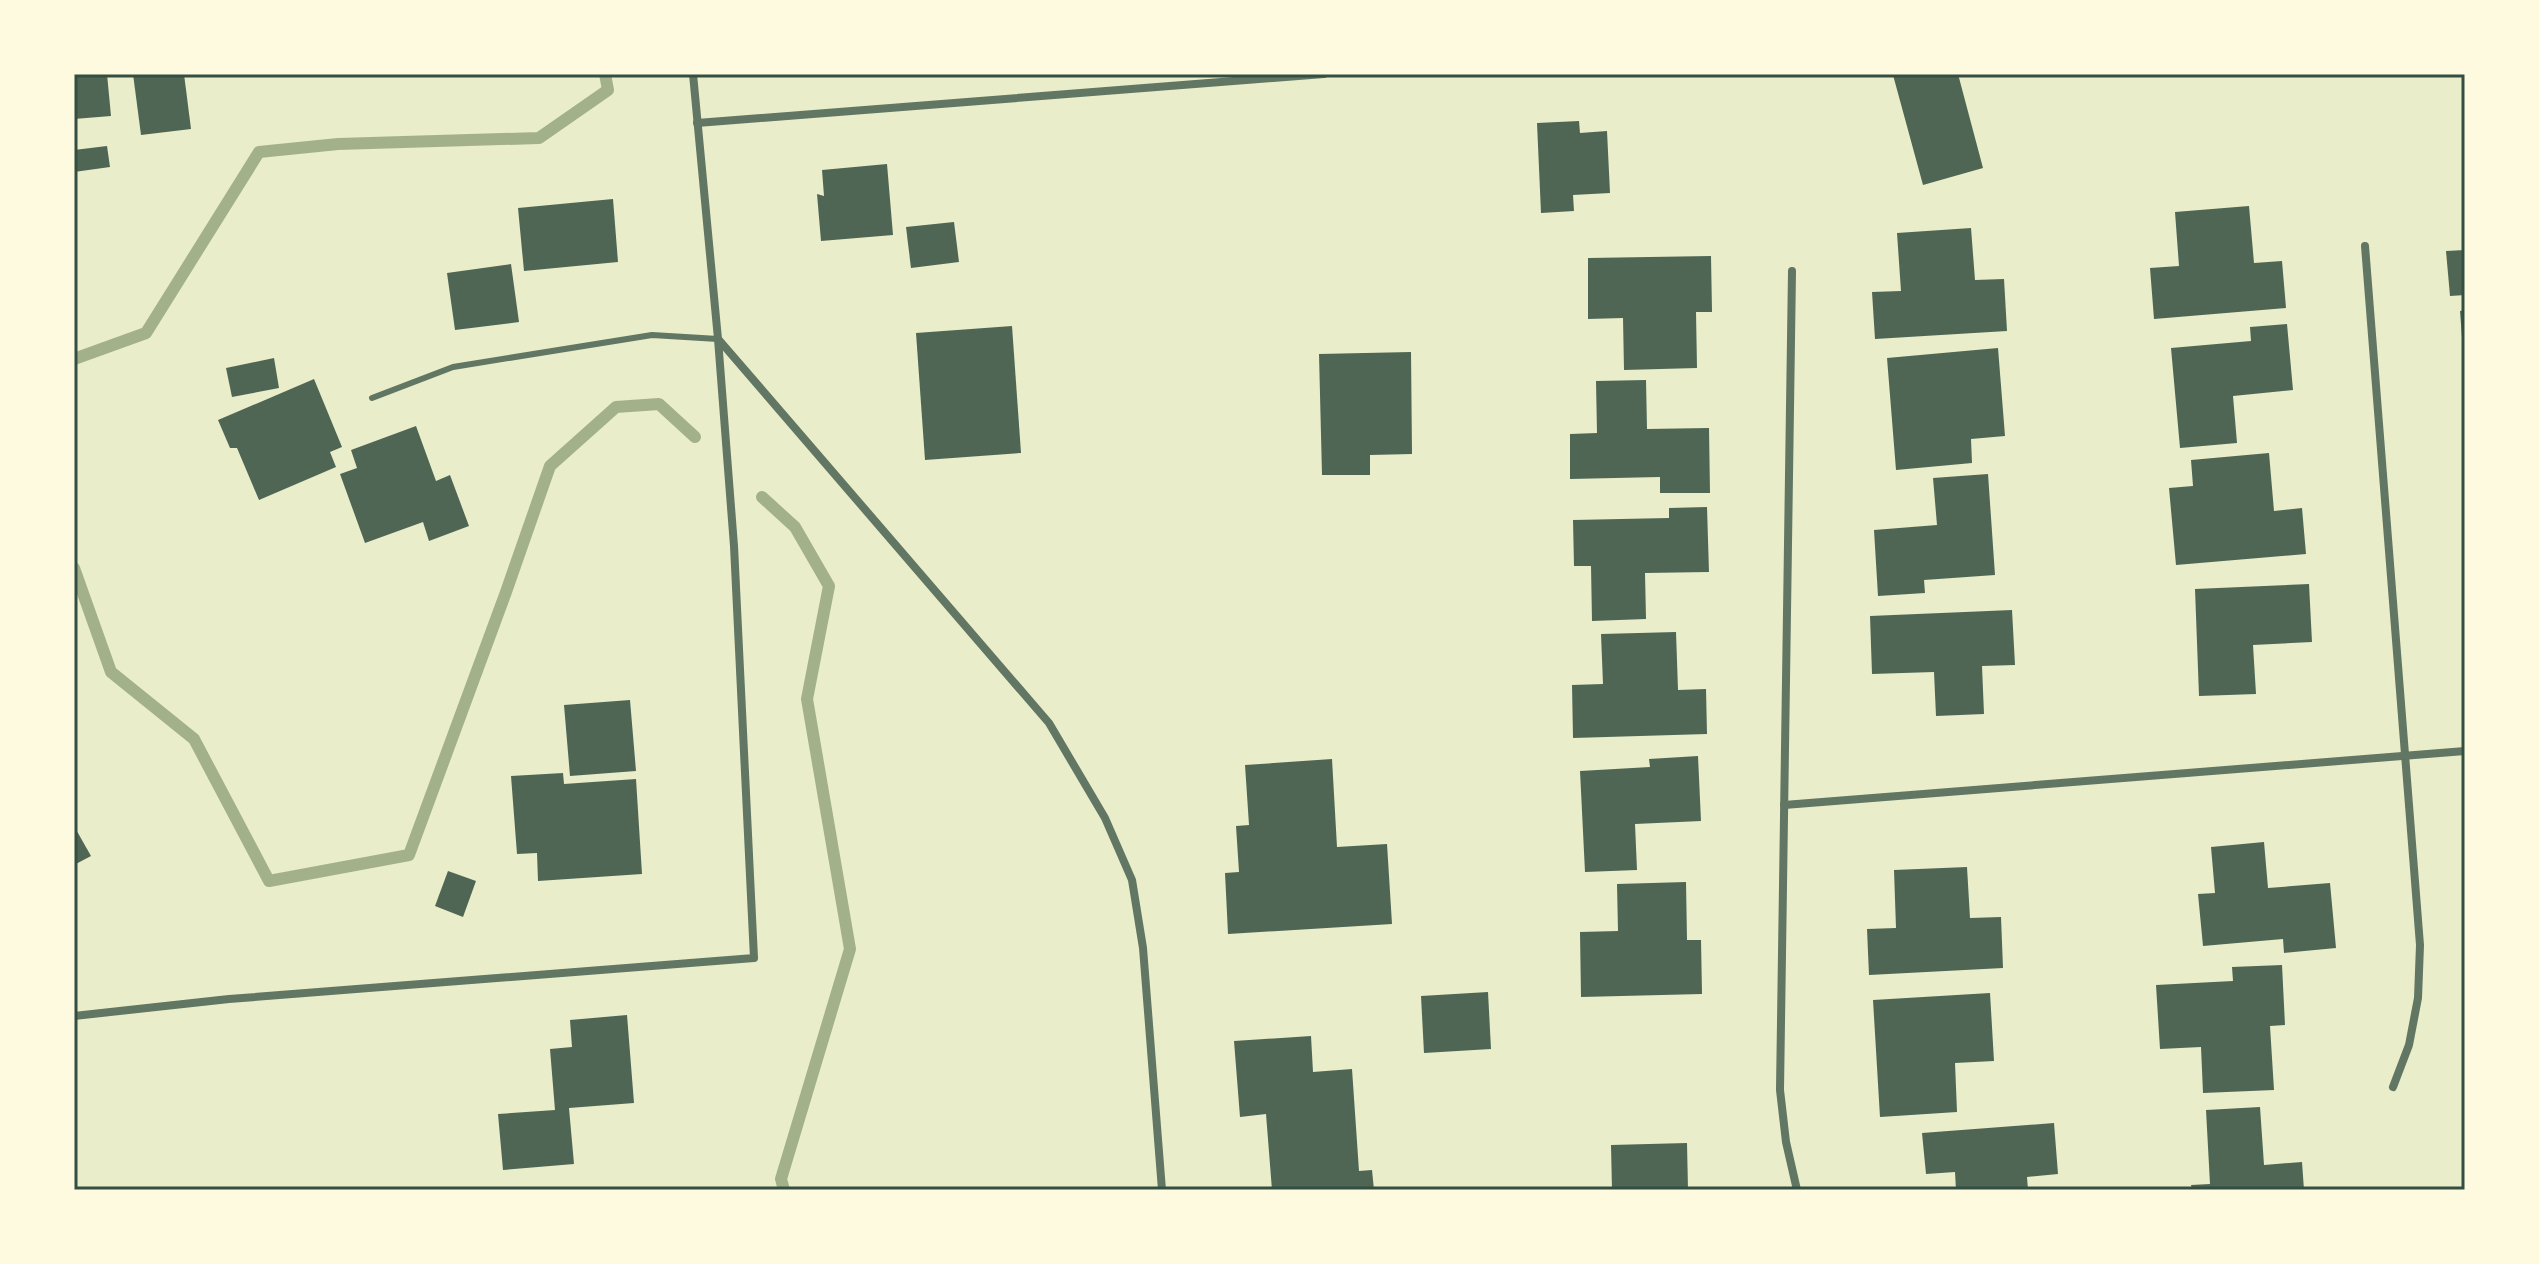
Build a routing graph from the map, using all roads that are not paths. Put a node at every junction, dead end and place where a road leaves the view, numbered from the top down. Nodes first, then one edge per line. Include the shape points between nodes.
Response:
1 (693, 74) edge
2 (1324, 74) edge
3 (697, 123) junction
4 (2365, 246) dead end
5 (1792, 271) dead end
6 (718, 339) junction
7 (372, 398) dead end
8 (2465, 751) edge
9 (2405, 756) junction
10 (1784, 805) junction
11 (74, 1016) edge
12 (2393, 1087) dead end
13 (1162, 1190) edge
14 (1797, 1190) edge

1 - 3 street
2 - 3 street
3 - 6 street
4 - 9 street
5 - 10 street
6 - 7 lane via 652,335 453,367
6 - 11 street via 754,958
6 - 13 street via 1049,723 1105,818 1132,880 1143,948
8 - 9 street
9 - 10 street
9 - 12 street via 2420,945 2418,998 2409,1045
10 - 14 street via 1780,1090

